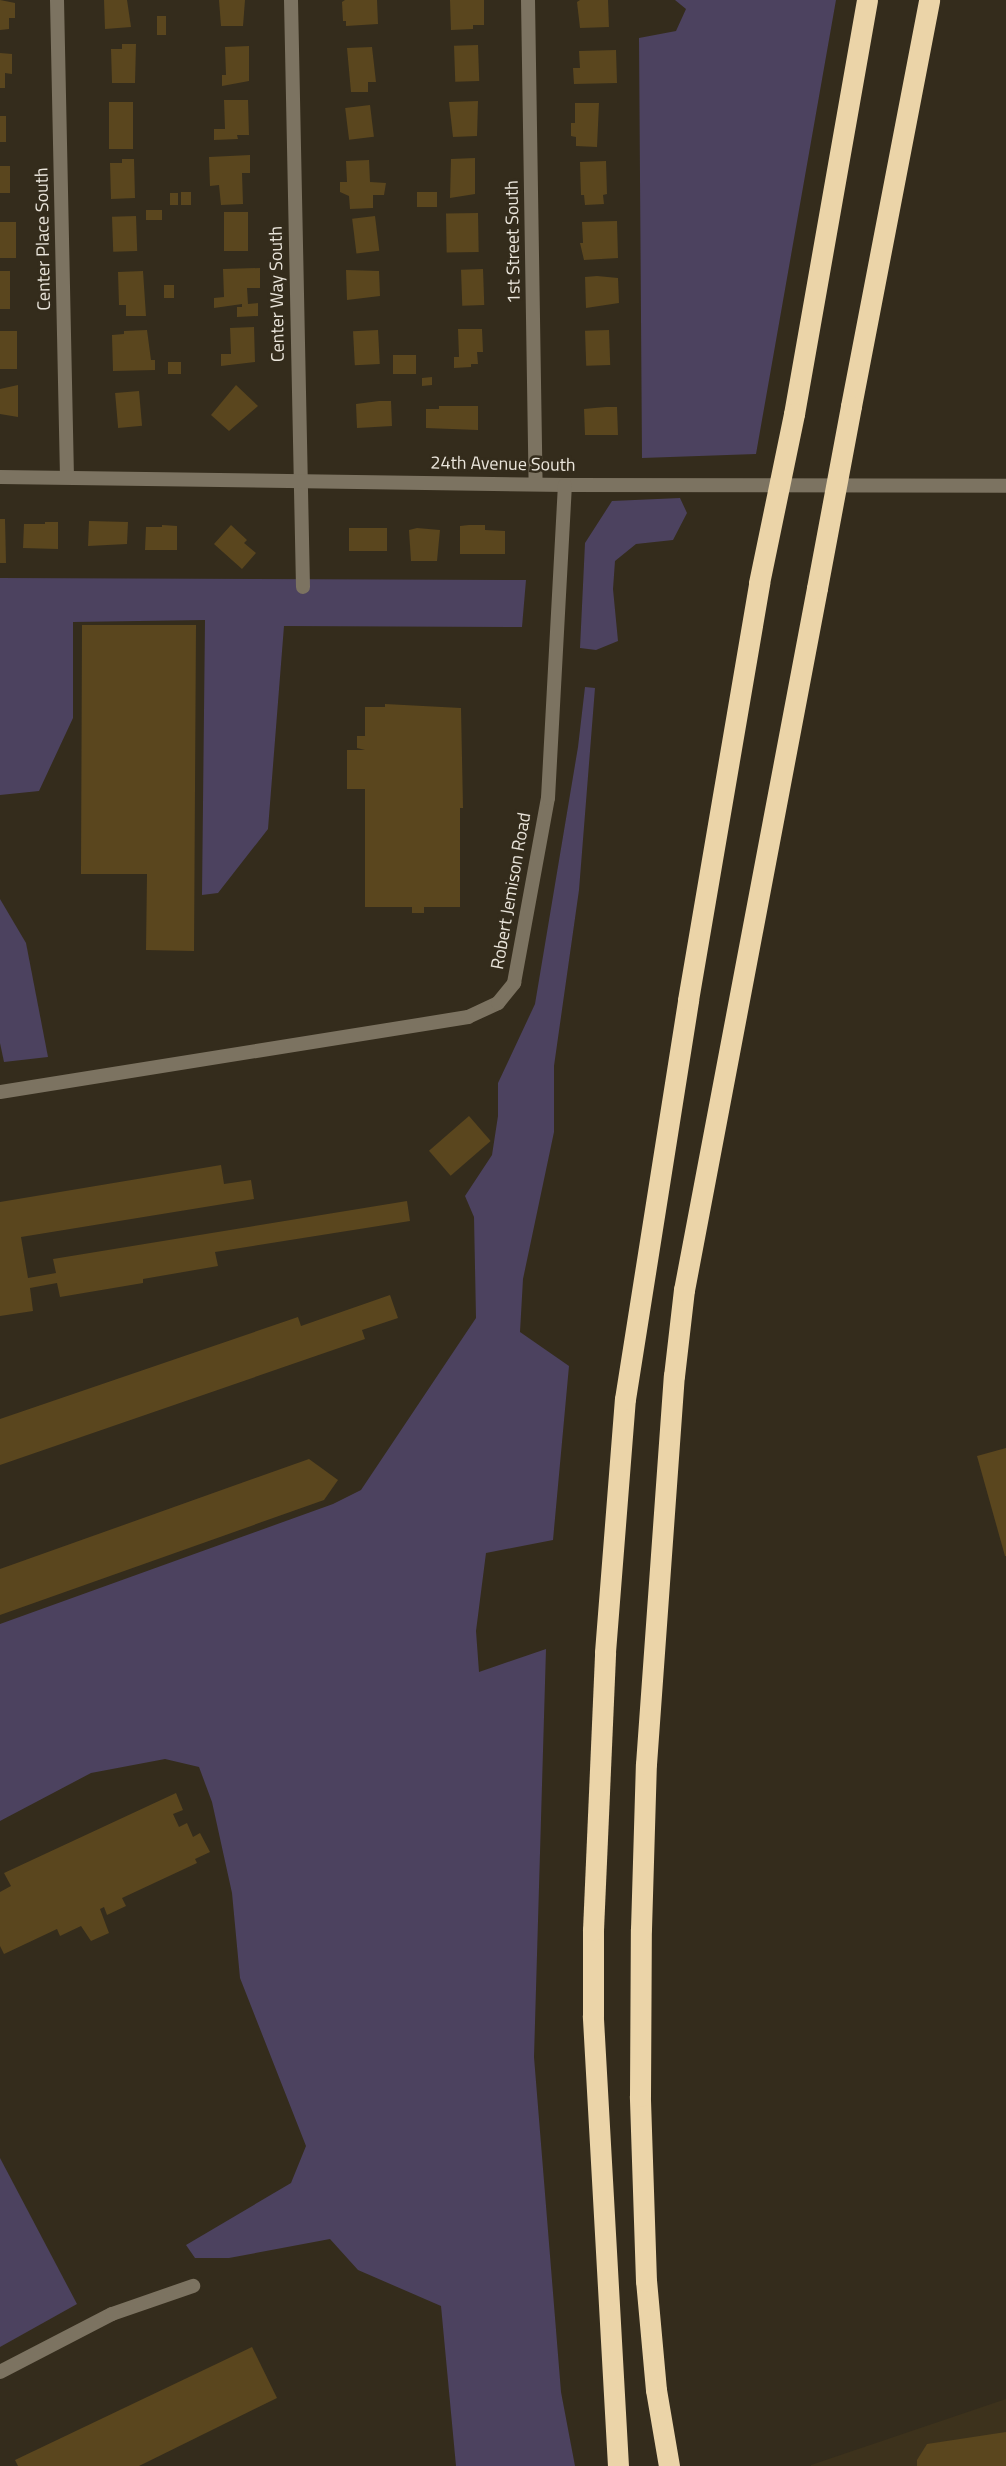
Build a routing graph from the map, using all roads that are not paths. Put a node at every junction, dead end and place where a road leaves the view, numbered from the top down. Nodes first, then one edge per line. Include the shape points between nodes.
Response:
1 (57, 0) edge
2 (291, 0) edge
3 (527, 0) edge
4 (867, 0) edge
5 (929, 0) edge
6 (0, 477) edge
7 (67, 477) junction
8 (299, 479) junction
9 (536, 484) junction
10 (565, 485) junction
11 (1006, 486) edge
12 (303, 587) dead end
13 (0, 1092) edge
14 (193, 2286) dead end
15 (0, 2372) edge
16 (618, 2466) edge
17 (669, 2466) edge

1 - 7 street, Center Place South
2 - 8 street, Center Way South
3 - 9 street, 1st Street South
4 - 16 highway, bridge via 760,583 625,1399 605,1652 593,1930 593,2016
5 - 17 highway, bridge via 684,1290 674,1376 646,1764 640,1929 646,2281 656,2390
6 - 7 street, 24th Avenue South
7 - 8 street, 24th Avenue South
8 - 9 street, 24th Avenue South
8 - 12 street, Center Way South
9 - 10 street, 24th Avenue South
10 - 11 street, 24th Avenue South
10 - 13 street, Robert Jemison Road via 548,798 514,983 498,1003 468,1017
14 - 15 street via 111,2314

